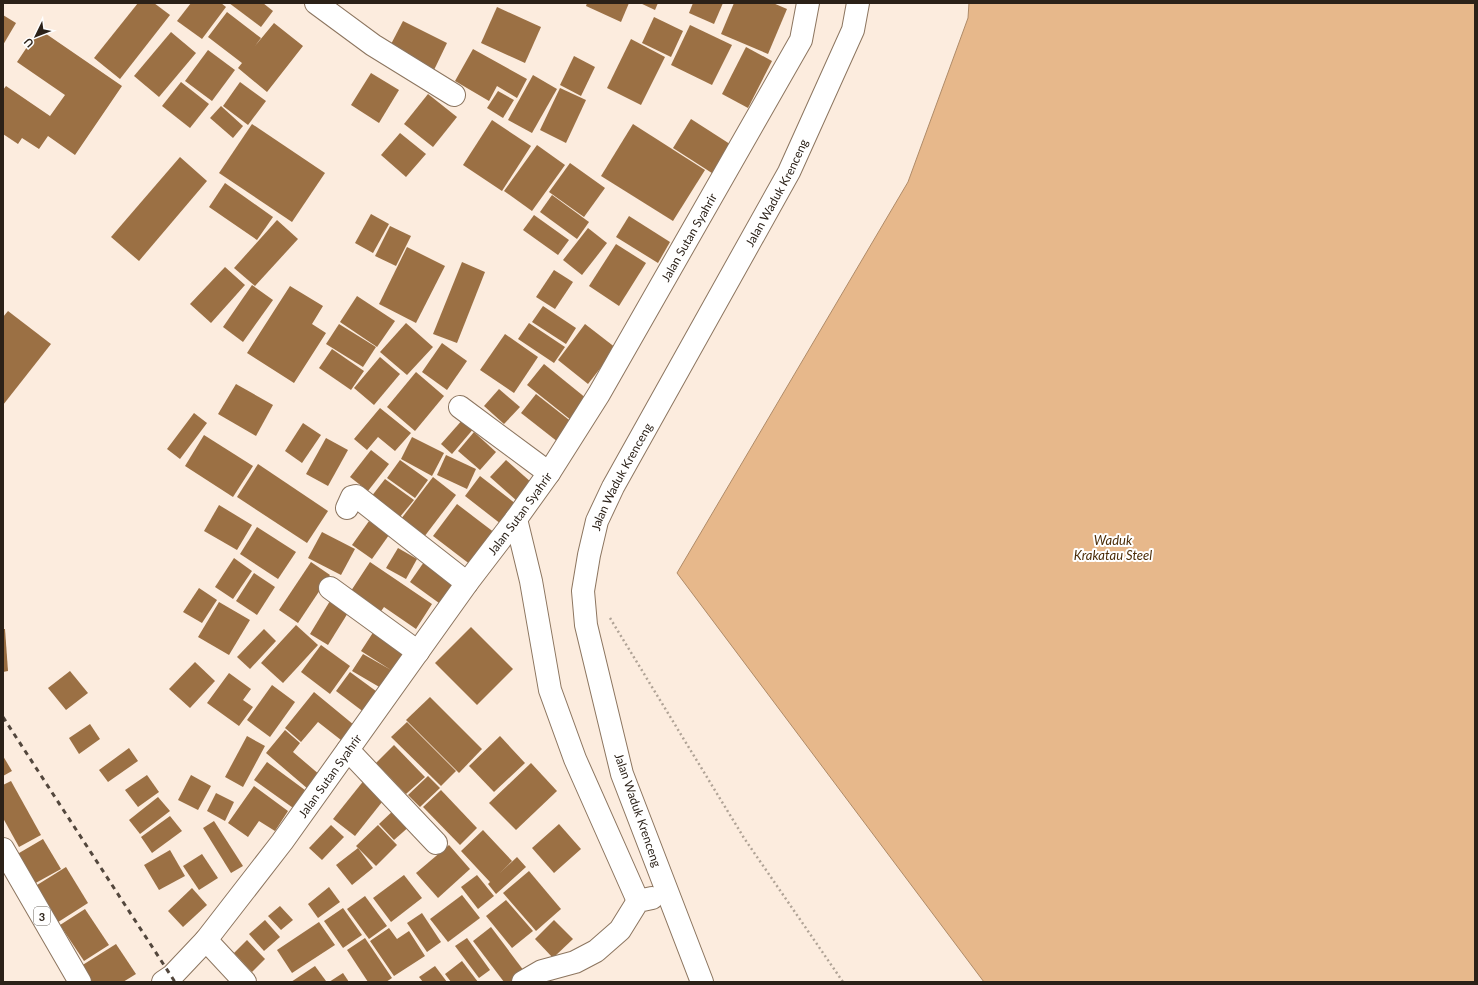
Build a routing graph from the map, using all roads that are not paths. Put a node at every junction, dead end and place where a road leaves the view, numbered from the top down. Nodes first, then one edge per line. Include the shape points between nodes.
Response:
1 (316, 3) edge
2 (808, 3) edge
3 (858, 3) edge
4 (454, 95) dead end
5 (460, 407) dead end
6 (550, 473) junction
7 (347, 508) dead end
8 (516, 520) junction
9 (467, 583) junction
10 (330, 588) dead end
11 (418, 652) junction
12 (348, 750) junction
13 (436, 843) dead end
14 (3, 849) edge
15 (668, 895) junction
16 (638, 901) junction
17 (206, 940) junction
18 (80, 982) edge
19 (164, 982) edge
20 (245, 982) edge
21 (522, 982) edge
22 (702, 982) edge

1 - 4 main road via 373,45
2 - 6 main road, Jalan Sutan Syahrir via 801,40 599,394
3 - 15 main road, Jalan Waduk Krenceng via 853,30 788,172 613,487 597,521 589,555 583,591 586,625 622,774
5 - 6 main road
6 - 8 main road, Jalan Sutan Syahrir
7 - 9 main road via 352,497 356,496
8 - 9 main road, Jalan Sutan Syahrir
8 - 16 main road via 531,581 550,690 575,759
9 - 11 main road, Jalan Sutan Syahrir
10 - 11 main road
11 - 12 main road, Jalan Sutan Syahrir
12 - 13 main road
12 - 17 main road, Jalan Sutan Syahrir via 282,842
14 - 18 main road, 3
15 - 16 main road
15 - 22 main road, Jalan Waduk Krenceng
16 - 21 main road via 620,930 596,951 575,962 542,970
17 - 19 main road, Jalan Sutan Syahrir
17 - 20 main road

